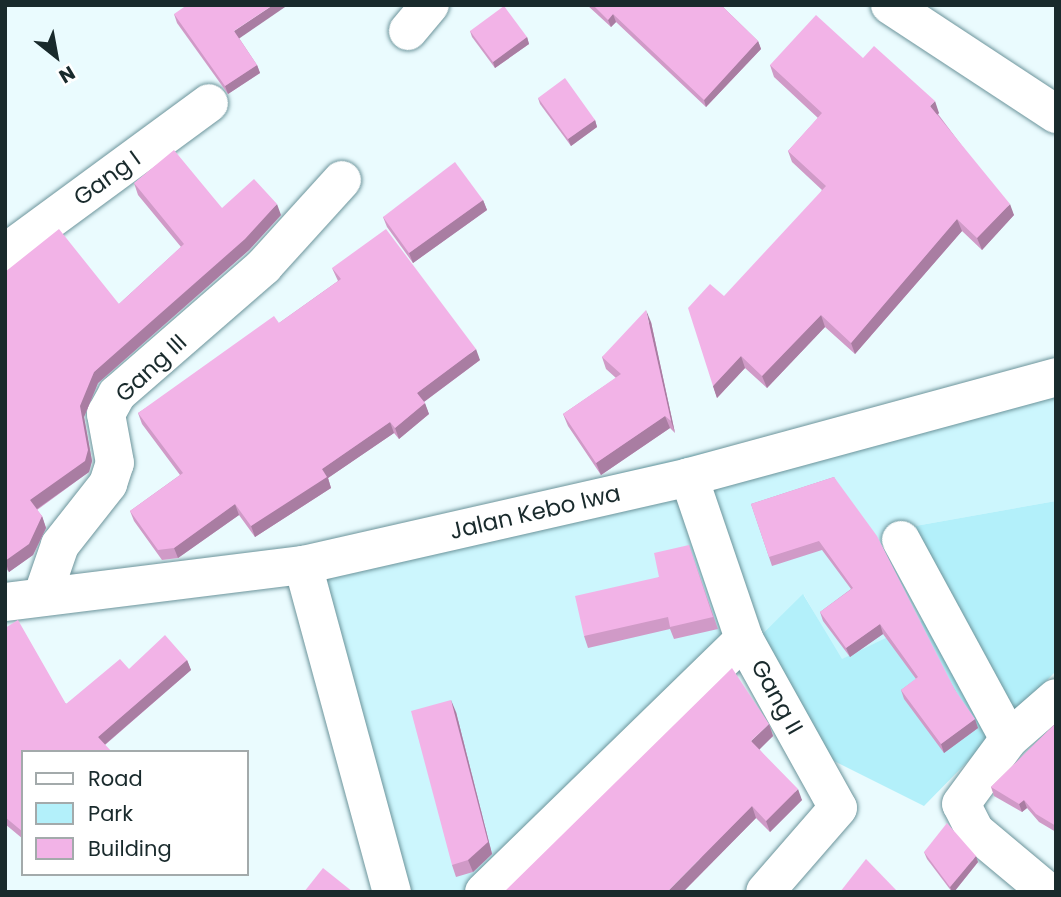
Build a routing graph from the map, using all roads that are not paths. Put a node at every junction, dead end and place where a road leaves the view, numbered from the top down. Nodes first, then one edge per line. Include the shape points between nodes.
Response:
1 (890, 5) edge
2 (209, 103) dead end
3 (1056, 114) edge
4 (342, 180) dead end
5 (5, 253) edge
6 (1056, 377) edge
7 (689, 477) junction
8 (901, 540) dead end
9 (303, 565) junction
10 (23, 600) edge
11 (744, 639) junction
12 (1056, 698) edge
13 (1009, 739) junction
14 (392, 892) edge
15 (484, 892) edge
16 (765, 892) edge
17 (1048, 892) edge

1 - 3 street
2 - 5 street, Gang I
4 - 10 street, Gang III via 264,266 117,394 106,414 115,463 108,484
6 - 7 street, Jalan Kebo Iwa
7 - 9 street, Jalan Kebo Iwa
7 - 11 street, Gang II
8 - 13 street
9 - 10 street, Jalan Kebo Iwa
9 - 14 street
11 - 15 street
11 - 16 street, Gang II via 838,808
12 - 13 street
13 - 17 street via 966,794 961,804 964,816 975,831

